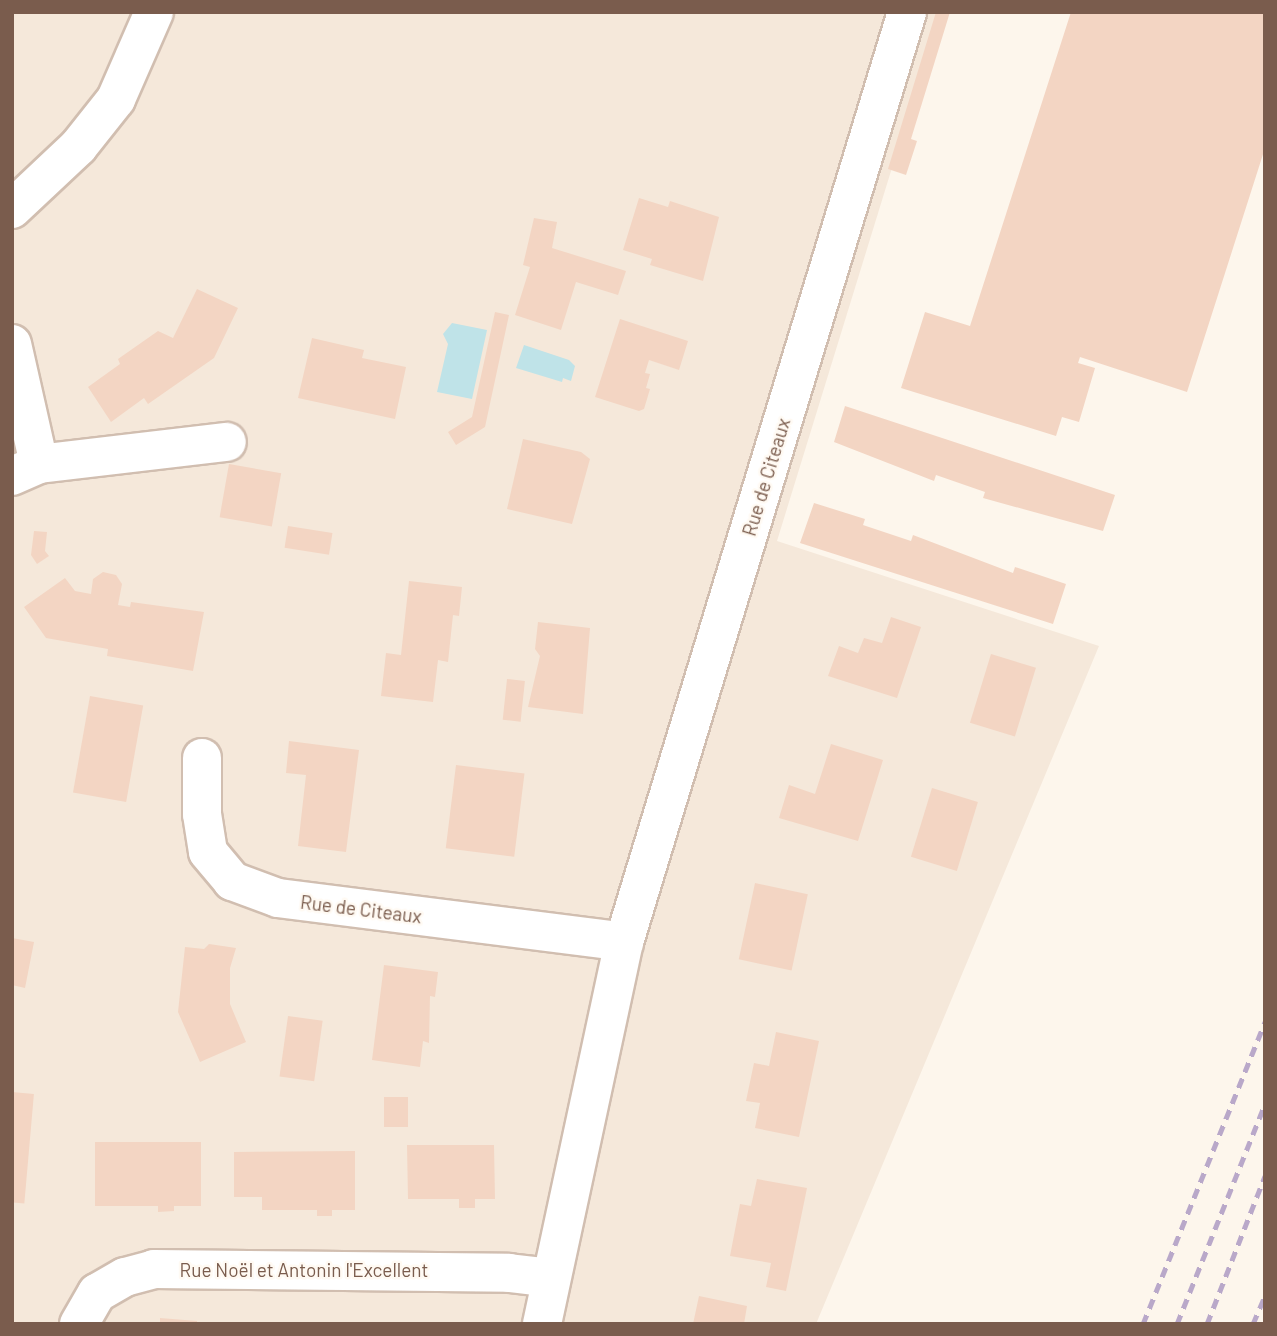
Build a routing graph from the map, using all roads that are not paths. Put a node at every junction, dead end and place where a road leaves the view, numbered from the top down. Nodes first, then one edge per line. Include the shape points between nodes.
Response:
1 (154, 12) edge
2 (907, 12) edge
3 (12, 209) edge
4 (12, 344) edge
5 (227, 442) dead end
6 (26, 470) edge
7 (202, 758) dead end
8 (624, 942) junction
9 (551, 1278) junction
10 (79, 1324) edge
11 (542, 1324) edge

1 - 3 street via 116,99 78,147
2 - 8 street, Rue de Citeaux
4 - 6 street
5 - 6 street
7 - 8 street, Rue de Citeaux via 202,814 208,852 232,881 278,898
8 - 9 street, Rue de Citeaux
9 - 10 street, Rue Noël et Antonin l'Excellent via 495,1272 154,1269 124,1277 97,1293
9 - 11 street, Rue de Citeaux

